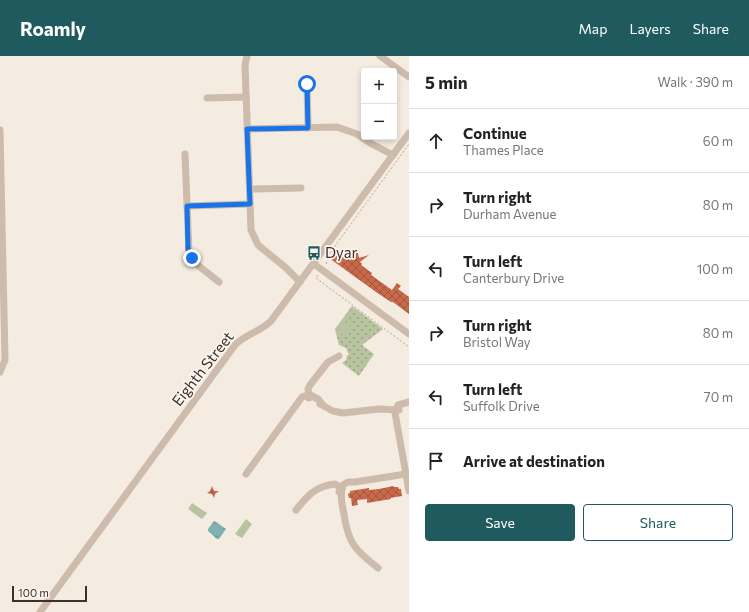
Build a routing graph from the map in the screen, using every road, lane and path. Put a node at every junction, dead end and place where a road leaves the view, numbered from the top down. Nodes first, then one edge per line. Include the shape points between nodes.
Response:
1 (247, 56) edge
2 (380, 56) edge
3 (409, 77) edge
4 (307, 84) dead end
5 (246, 97) junction
6 (207, 98) dead end
7 (308, 128) junction
8 (247, 129) junction
9 (0, 130) edge
10 (409, 133) edge
11 (409, 144) edge
12 (185, 154) dead end
13 (391, 158) junction
14 (300, 188) dead end
15 (250, 189) junction
16 (250, 204) junction
17 (187, 206) junction
18 (314, 264) junction
19 (322, 270) junction
20 (302, 280) junction
21 (219, 282) dead end
22 (409, 334) edge
23 (409, 347) edge
24 (339, 356) dead end
25 (0, 372) edge
26 (309, 396) junction
27 (409, 402) edge
28 (409, 405) edge
29 (397, 409) junction
30 (406, 457) edge
31 (246, 474) dead end
32 (406, 474) junction
33 (341, 488) junction
34 (409, 491) edge
35 (296, 510) dead end
36 (378, 568) dead end
37 (40, 612) edge

1 - 5 street
2 - 3 street
4 - 7 street
5 - 6 street
5 - 8 street
7 - 8 street
7 - 13 street via 344,129 357,134
8 - 15 street
9 - 25 street via 6,360
10 - 13 street, Eighth Street
11 - 19 path via 327,257
12 - 17 street
13 - 18 street, Eighth Street
14 - 15 street
15 - 16 street
16 - 17 street
16 - 20 street via 250,225 255,240 262,249
17 - 21 street via 189,253 195,263
18 - 19 street
18 - 20 street, Eighth Street
19 - 22 street
19 - 23 path via 316,278
20 - 37 street, Eighth Street via 271,321 235,345
24 - 26 street via 328,362 314,381
26 - 29 street via 343,414
26 - 31 street via 299,402
27 - 29 street via 401,404
28 - 29 street
29 - 30 street via 398,428
30 - 32 street
32 - 33 street via 356,482
32 - 34 street
33 - 35 street via 330,485 313,491
33 - 36 street via 346,527 353,545

